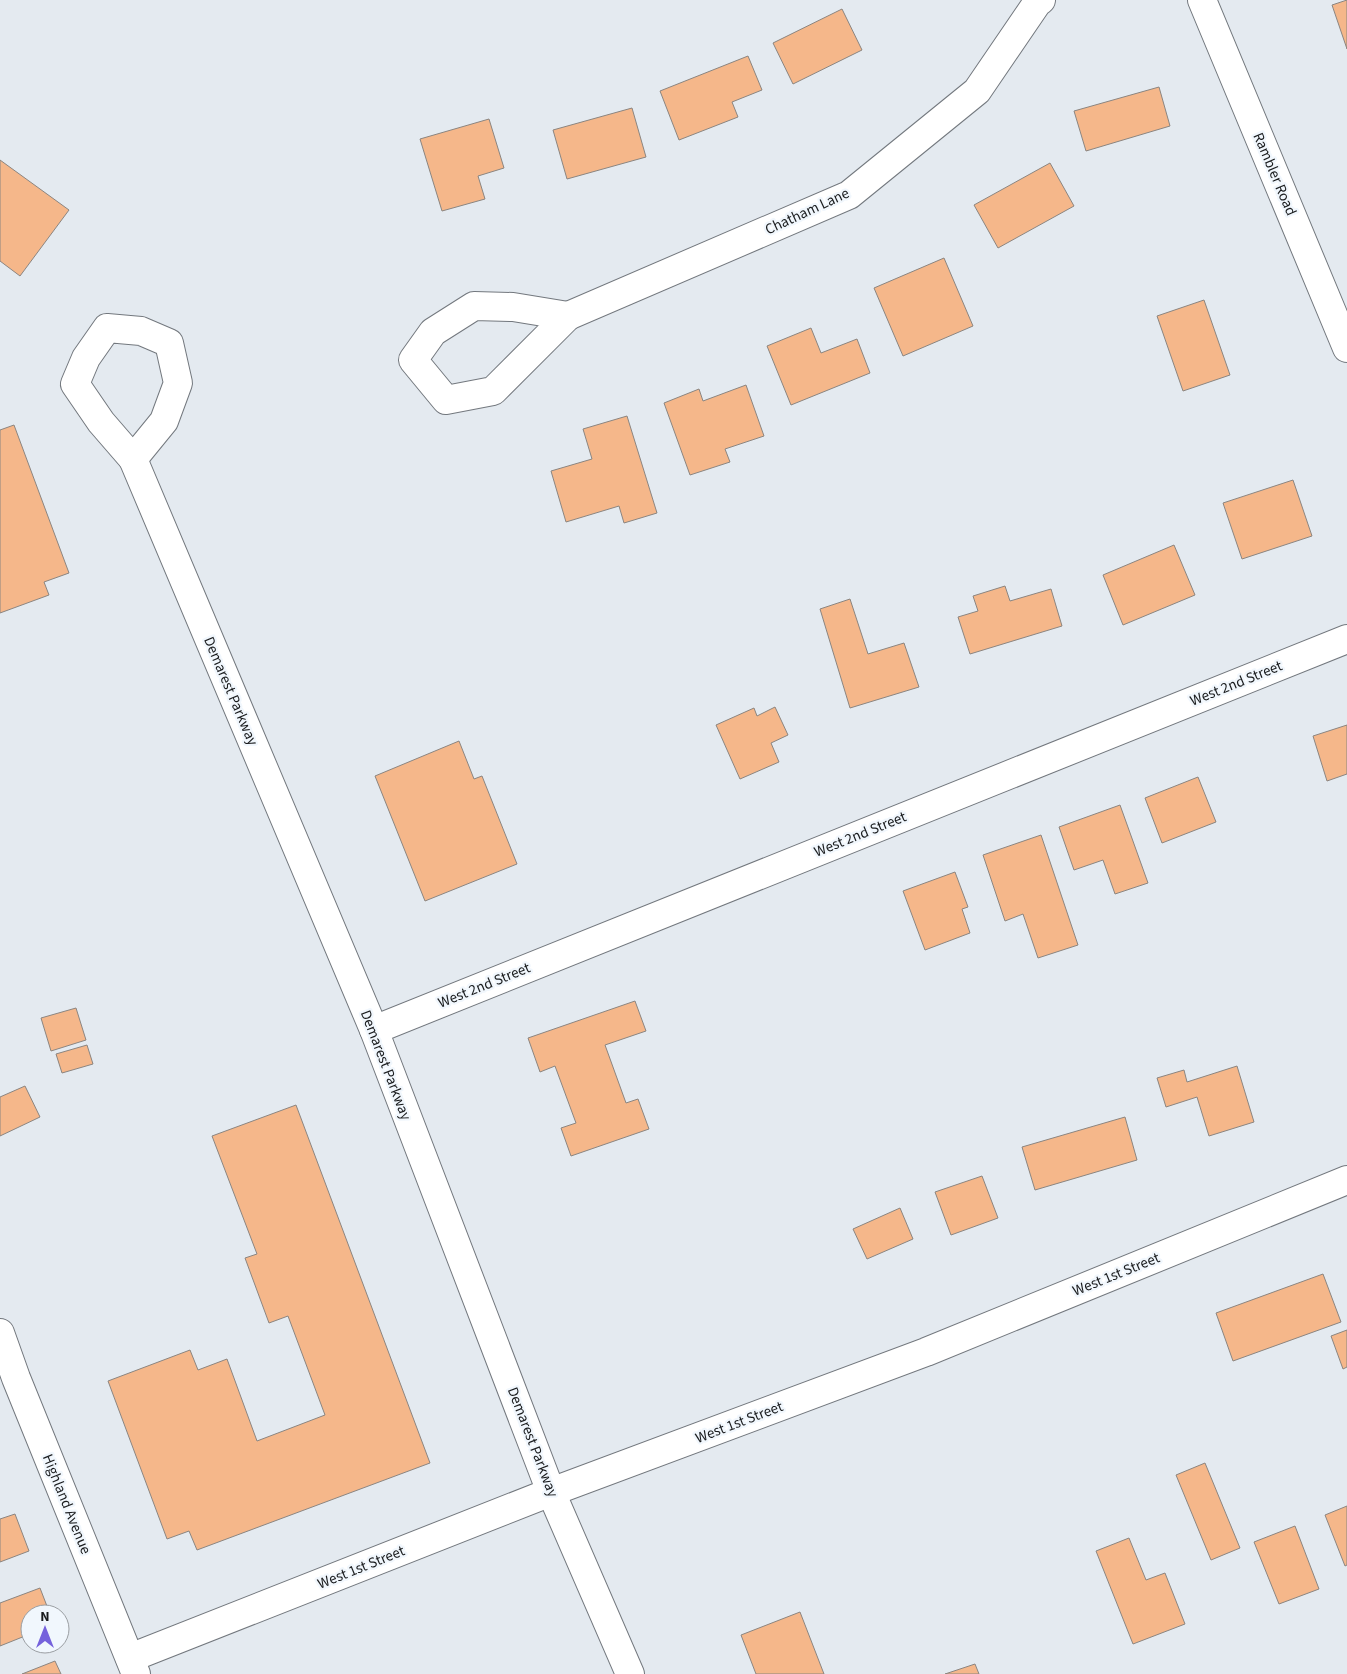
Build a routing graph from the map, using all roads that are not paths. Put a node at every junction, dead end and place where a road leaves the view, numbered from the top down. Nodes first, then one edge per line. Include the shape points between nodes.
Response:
1 (1041, 0) edge
2 (1202, 0) edge
3 (568, 316) junction
4 (1347, 348) edge
5 (133, 459) junction
6 (1347, 639) edge
7 (374, 1030) junction
8 (1347, 1180) edge
9 (0, 1333) edge
10 (8, 1381) edge
11 (551, 1492) junction
12 (133, 1666) edge
13 (630, 1674) edge

1 - 3 street, Chatham Lane via 977,91 848,195
2 - 4 street, Rambler Road
3 - 3 street, Chatham Lane via 474,306 433,332 413,360 446,400 493,392
5 - 5 street, Demarest Parkway via 101,422 75,384 86,358 107,328 141,331 169,343 178,383 164,421
5 - 7 street, Demarest Parkway
6 - 7 street, West 2nd Street
7 - 11 street, Demarest Parkway
8 - 11 street, West 1st Street via 926,1352
9 - 10 street, Highland Avenue
10 - 12 street, Highland Avenue
11 - 12 street, West 1st Street
11 - 13 street, Demarest Parkway

